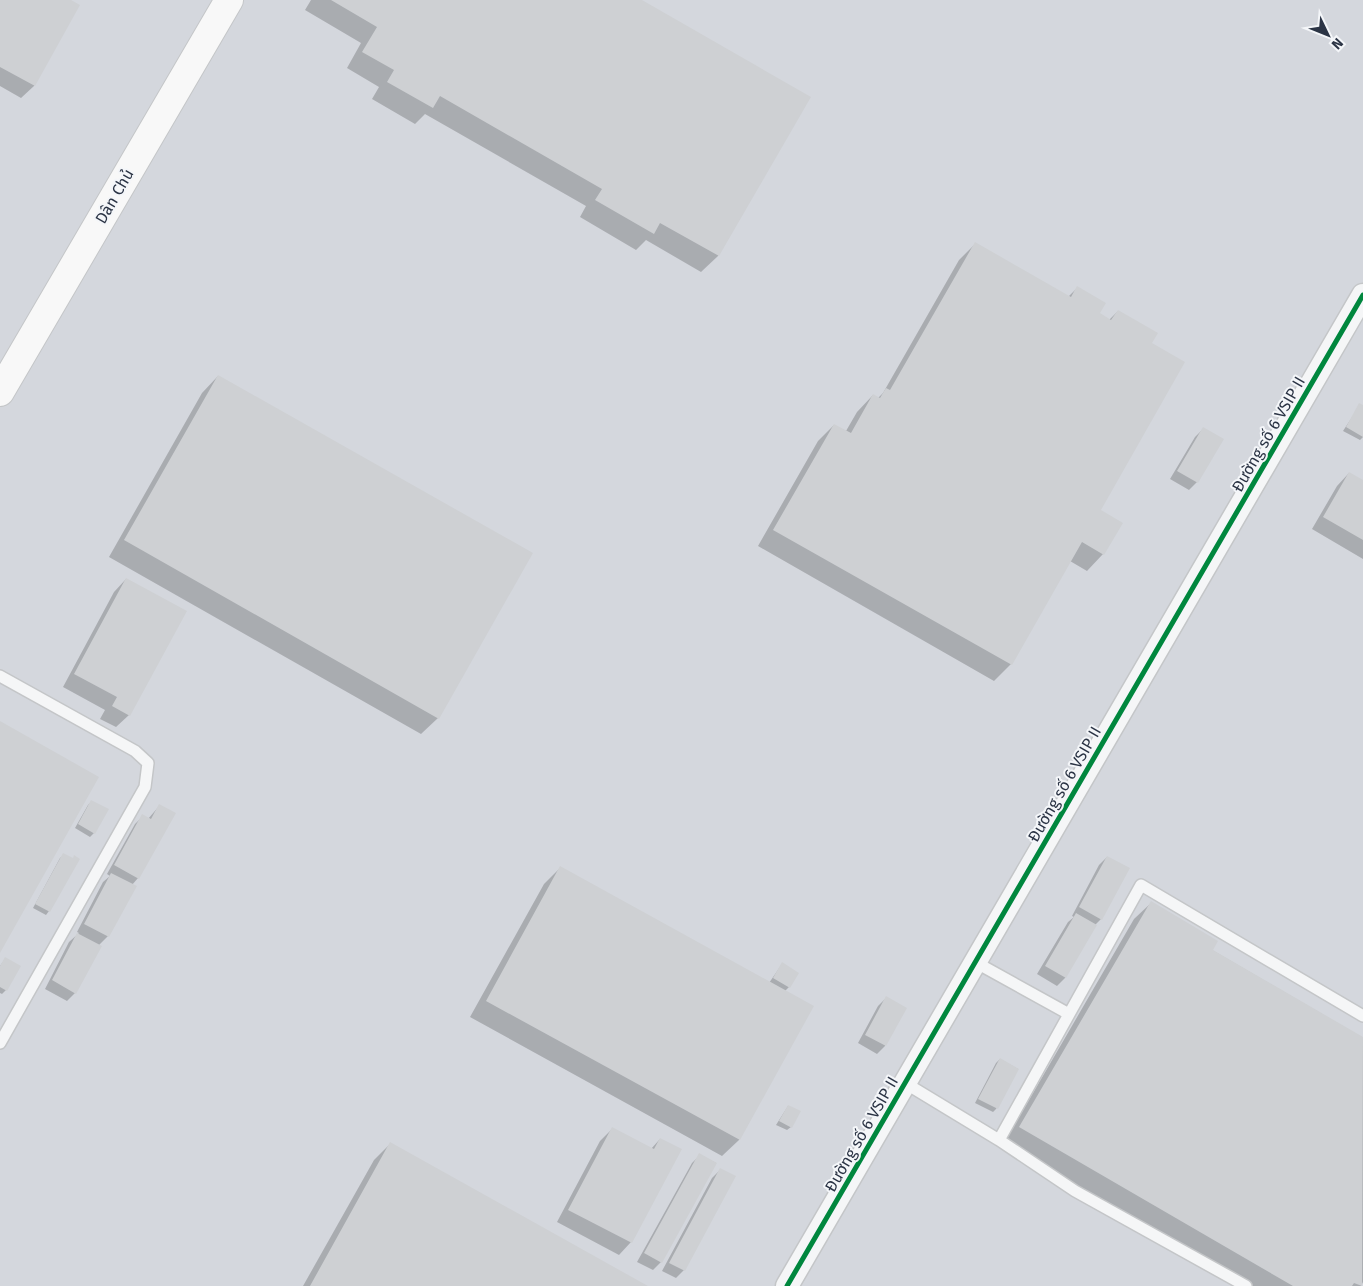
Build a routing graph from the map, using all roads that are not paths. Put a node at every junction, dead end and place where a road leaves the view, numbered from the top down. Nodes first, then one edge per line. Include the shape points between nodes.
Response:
1 (229, 0) edge
2 (1363, 295) edge
3 (0, 392) edge
4 (0, 676) edge
5 (975, 962) junction
6 (1069, 1014) junction
7 (1363, 1016) edge
8 (0, 1043) edge
9 (905, 1083) junction
10 (999, 1140) junction
11 (788, 1286) edge
12 (1246, 1286) edge

1 - 3 main road, Dân Chủ
2 - 5 street, Đường số 6 VSIP II
4 - 8 lane via 135,751 148,763 145,787
5 - 6 lane
5 - 9 street, Đường số 6 VSIP II
6 - 7 lane via 1141,885
6 - 10 lane
9 - 10 lane
9 - 11 street, Đường số 6 VSIP II
10 - 12 lane via 1075,1191

